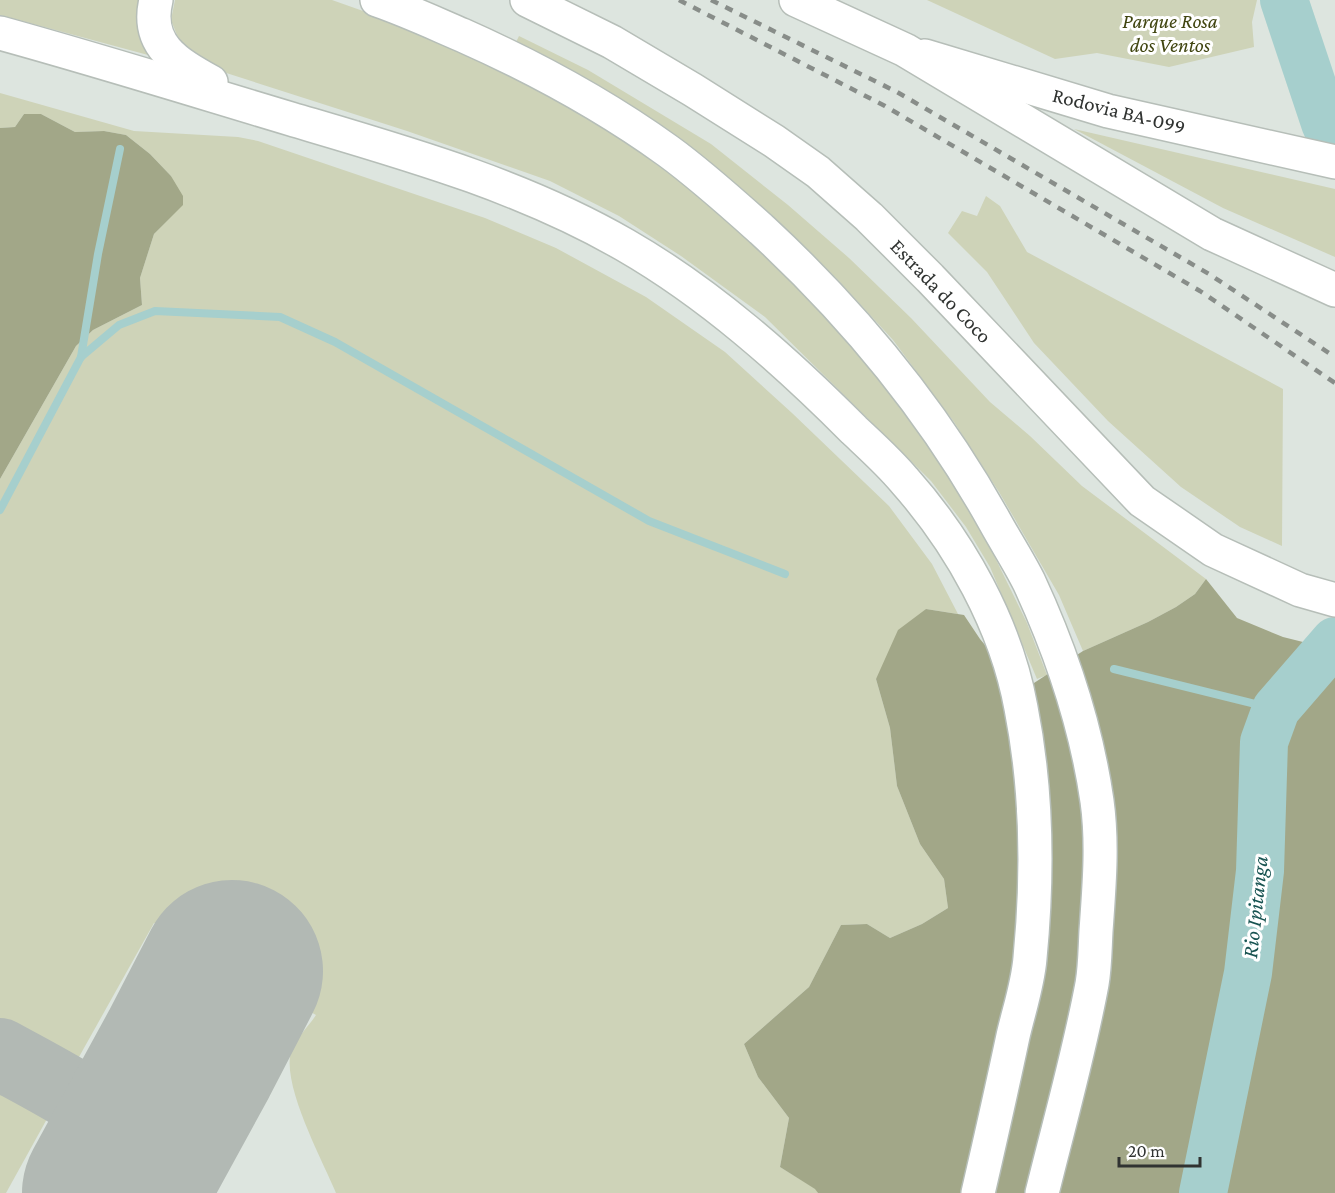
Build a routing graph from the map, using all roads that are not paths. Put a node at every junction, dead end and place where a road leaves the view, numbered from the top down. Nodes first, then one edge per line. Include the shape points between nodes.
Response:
1 (156, 0) edge
2 (377, 0) edge
3 (527, 0) edge
4 (796, 0) edge
5 (826, 9) edge
6 (0, 33) edge
7 (905, 50) junction
8 (257, 108) junction
9 (1335, 162) edge
10 (1331, 289) edge
11 (1335, 600) edge
12 (978, 1193) edge
13 (1042, 1193) edge

1 - 8 main road via 154,23 158,39 169,55
2 - 13 main road via 489,47 557,81 670,153 727,198 845,312 893,368 938,427 1028,580 1061,658 1080,719 1097,801 1101,864 1093,981
3 - 11 main road, Estrada do Coco via 612,42 818,172 930,278 1142,501 1214,550 1300,590
4 - 5 main road
5 - 7 main road
6 - 8 main road
7 - 9 main road, Rodovia BA-099 via 1108,111
7 - 10 main road via 1212,234
8 - 12 main road via 503,186 578,219 628,247 700,295 768,349 904,479 943,529 996,625 1021,707 1032,797 1035,860 1030,962

